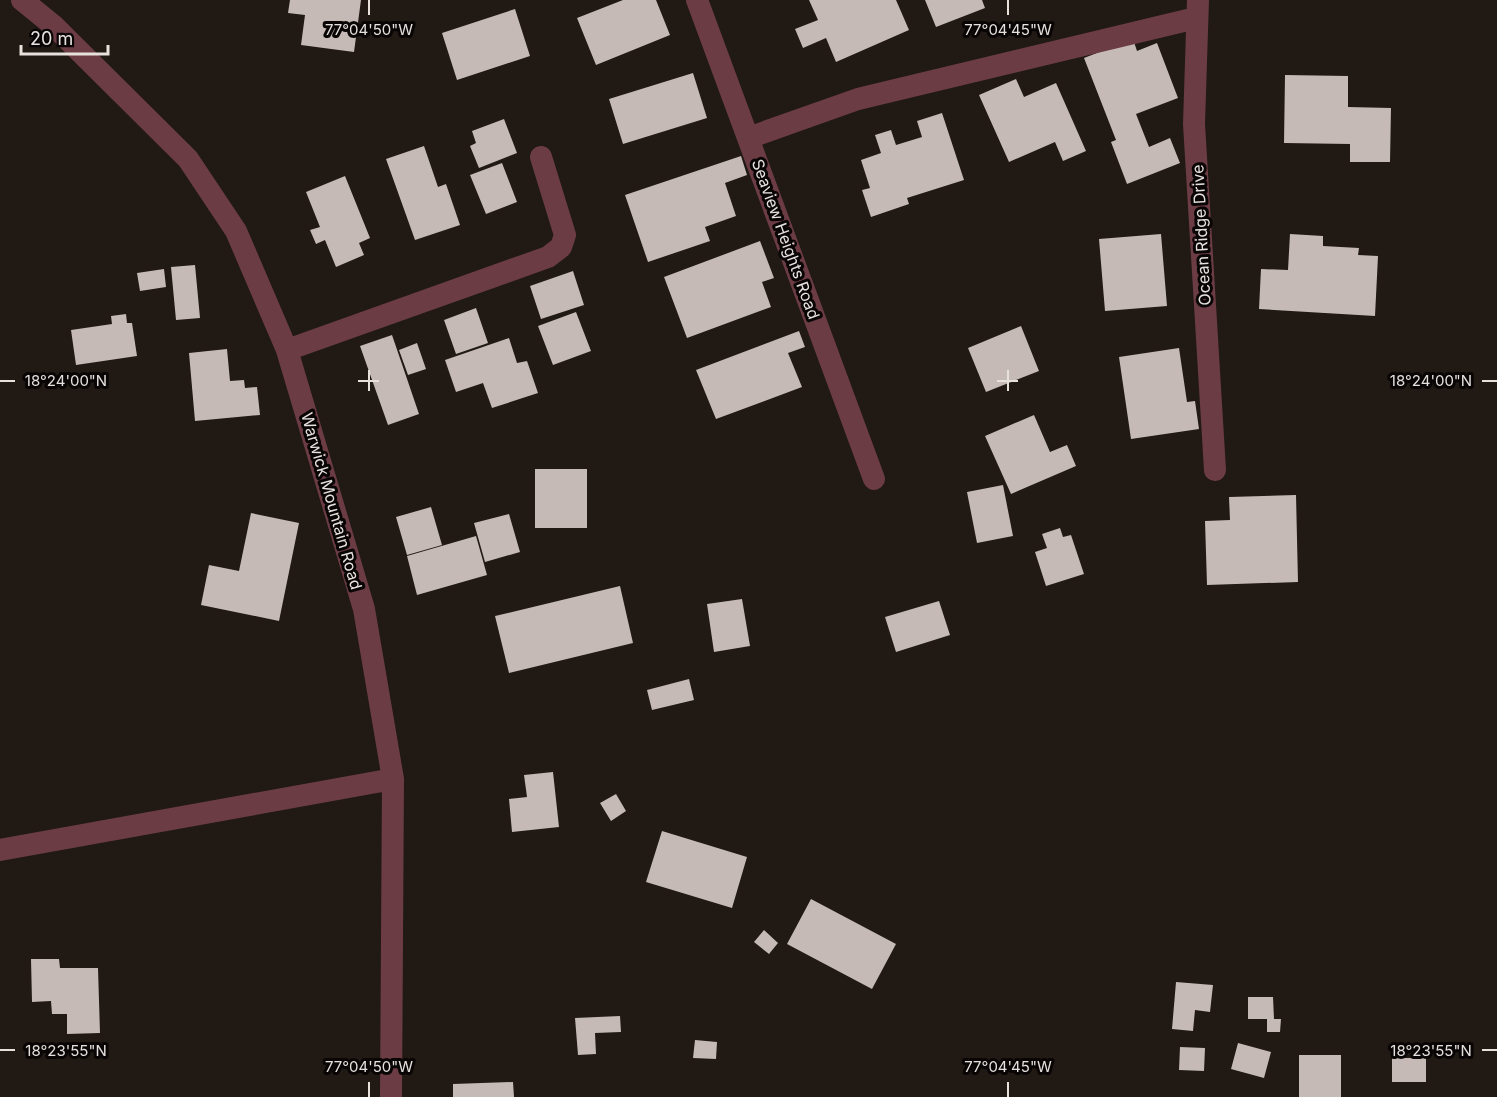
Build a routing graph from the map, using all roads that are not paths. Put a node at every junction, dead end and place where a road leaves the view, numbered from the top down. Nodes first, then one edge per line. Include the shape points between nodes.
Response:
1 (22, 0) edge
2 (697, 0) edge
3 (1197, 9) edge
4 (748, 138) junction
5 (541, 157) dead end
6 (287, 350) junction
7 (1215, 470) dead end
8 (874, 479) dead end
9 (393, 779) junction
10 (0, 849) edge
11 (391, 1097) edge

1 - 6 street, Warwick Mountain Road via 54,26 188,159 236,231
2 - 4 street, Seaview Heights Road
3 - 4 street via 858,99
3 - 7 street, Ocean Ridge Drive via 1194,124
4 - 8 street, Seaview Heights Road
5 - 6 street via 565,235 561,247 548,257
6 - 9 street, Warwick Mountain Road via 364,609
9 - 10 street
9 - 11 street, Warwick Mountain Road

